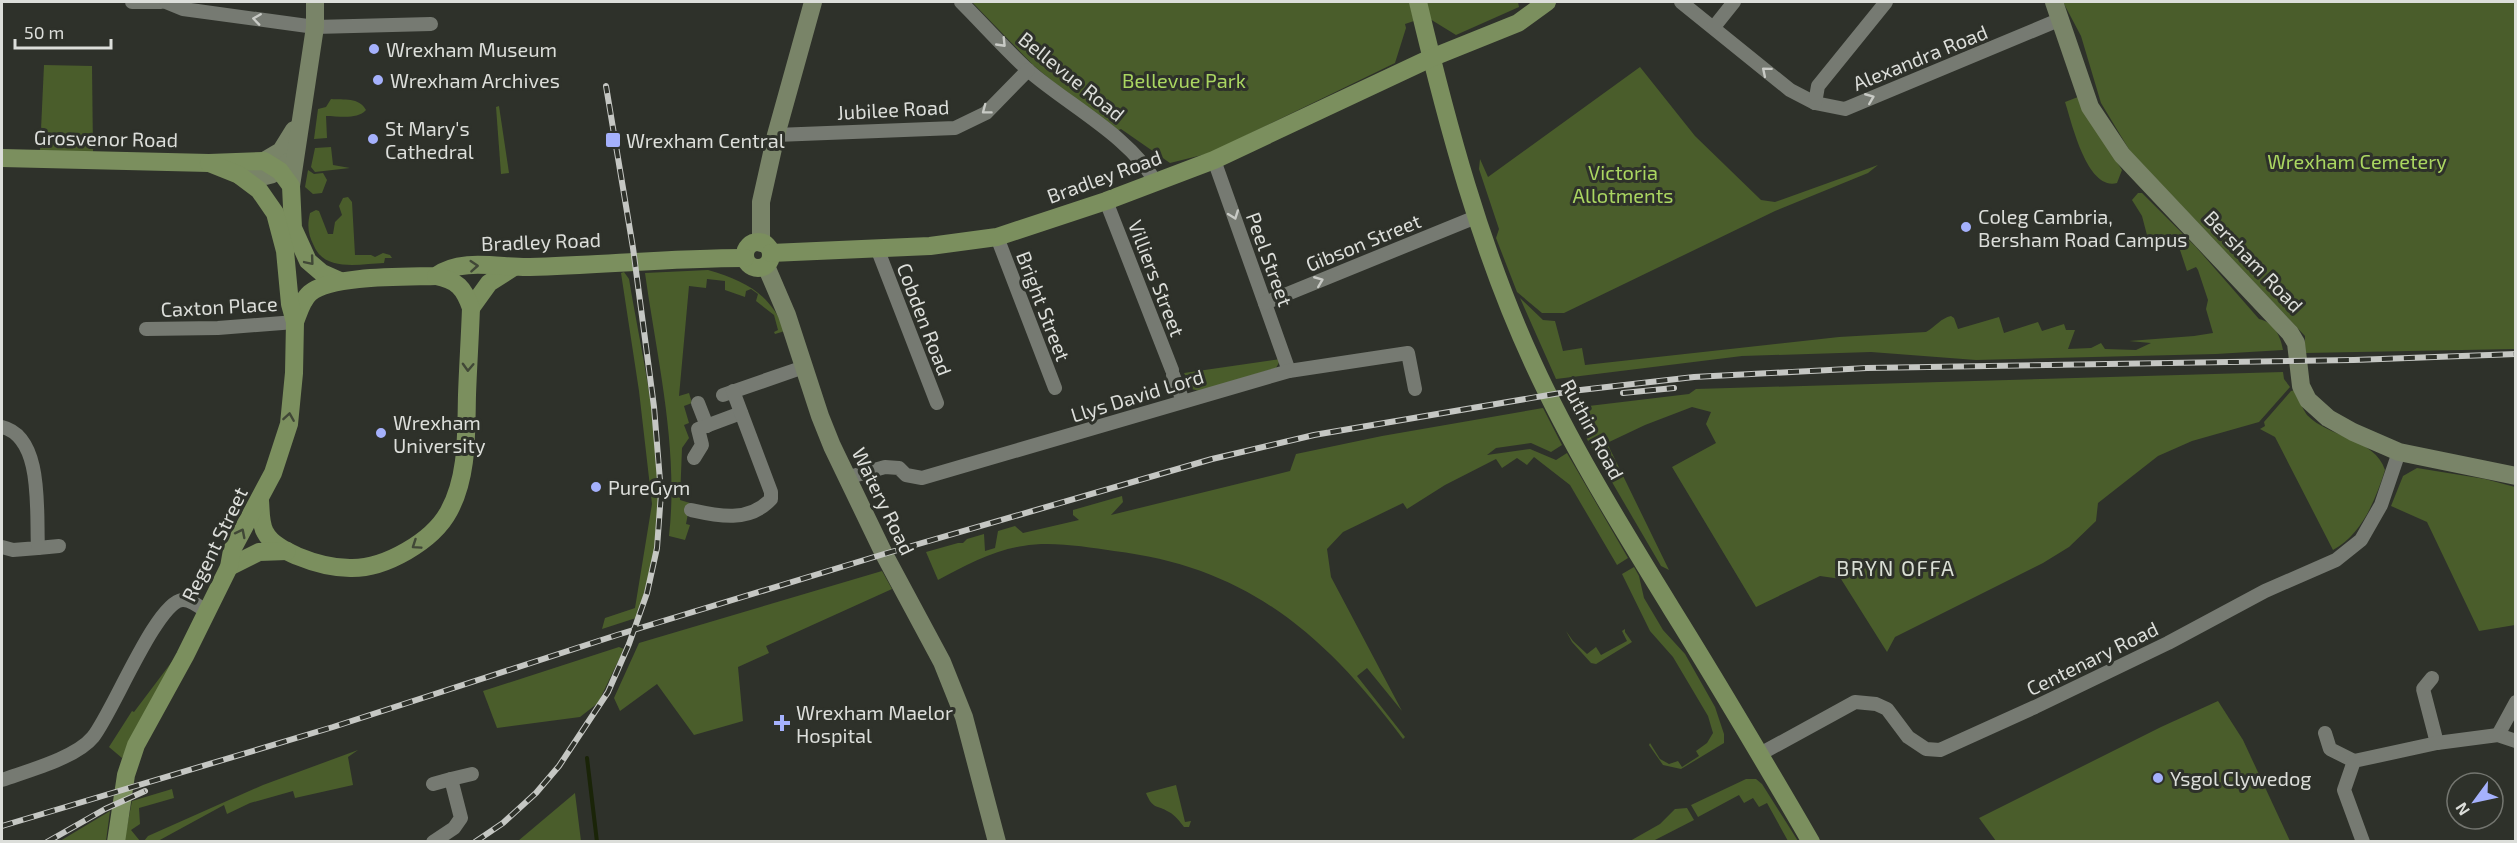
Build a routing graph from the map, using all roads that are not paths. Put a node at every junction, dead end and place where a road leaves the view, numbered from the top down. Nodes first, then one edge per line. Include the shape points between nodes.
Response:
1 (132, 2) edge
2 (161, 2) edge
3 (166, 2) edge
4 (315, 2) edge
5 (813, 2) edge
6 (961, 2) edge
7 (1418, 2) edge
8 (1547, 2) edge
9 (1681, 2) edge
10 (1734, 2) edge
11 (1886, 2) edge
12 (2054, 2) edge
13 (2061, 19) junction
14 (431, 24) dead end
15 (315, 27) junction
16 (1714, 27) junction
17 (1431, 58) junction
18 (1028, 70) junction
19 (1815, 103) junction
20 (300, 121) junction
21 (776, 135) junction
22 (294, 153) junction
23 (2, 158) edge
24 (1214, 160) junction
25 (264, 162) junction
26 (209, 163) junction
27 (280, 171) junction
28 (239, 175) junction
29 (1156, 183) junction
30 (291, 186) junction
31 (1106, 201) junction
32 (1476, 217) junction
33 (293, 228) junction
34 (997, 237) junction
35 (877, 248) junction
36 (285, 251) junction
37 (766, 254) junction
38 (514, 267) junction
39 (436, 276) junction
40 (340, 281) junction
41 (1265, 303) junction
42 (471, 308) junction
43 (295, 322) junction
44 (146, 329) dead end
45 (804, 367) junction
46 (1289, 371) junction
47 (1055, 388) dead end
48 (1415, 389) dead end
49 (1184, 401) junction
50 (698, 403) dead end
51 (937, 403) dead end
52 (741, 413) junction
53 (707, 426) junction
54 (2, 427) edge
55 (2399, 452) junction
56 (694, 458) dead end
57 (2516, 476) edge
58 (846, 478) junction
59 (260, 501) junction
60 (691, 510) dead end
61 (59, 546) dead end
62 (2, 547) edge
63 (38, 548) junction
64 (287, 551) junction
65 (229, 567) junction
66 (207, 612) junction
67 (2432, 678) dead end
68 (2516, 702) edge
69 (2325, 733) dead end
70 (2498, 735) junction
71 (2516, 741) edge
72 (2437, 743) junction
73 (1760, 754) junction
74 (2354, 760) junction
75 (472, 774) dead end
76 (452, 779) junction
77 (2, 780) edge
78 (433, 784) dead end
79 (116, 839) edge
80 (433, 842) edge
81 (997, 842) edge
82 (1811, 842) edge
83 (2363, 842) edge

1 - 2 street
15 -> 3 street via 183,9
4 - 15 street
5 - 21 street, Watery Road
6 -> 18 street, Bellevue Road
7 - 17 main road, Ruthin Road
8 - 17 main road, Bradley Road via 1518,23
9 - 16 street, Alexandra Road
10 - 16 street
11 - 19 street via 1818,86
12 - 13 street, Bersham Road
19 -> 13 street, Alexandra Road via 1845,109
13 - 55 street, Bersham Road via 2090,107 2122,155 2290,333 2296,343 2299,378 2308,400 2328,418
14 - 15 street
15 - 20 street
19 -> 16 street, Alexandra Road via 1790,90
17 - 24 main road, Bradley Road
17 - 32 main road, Ruthin Road
18 -> 21 street, Jubilee Road via 986,113 955,128
18 - 29 street, Bellevue Road via 1122,141 1148,168
20 - 22 street
20 - 25 street via 281,151
21 - 37 street, Watery Road via 761,202
22 - 27 street
22 - 30 street
23 - 26 main road, Grosvenor Road
24 - 29 main road, Bradley Road
24 -> 41 street, Peel Street
25 - 26 main road, Grosvenor Road
25 - 27 main road
26 - 28 main road, Grosvenor Road
27 - 28 street, Grosvenor Road via 261,178
27 - 30 main road
28 - 36 main road, Grosvenor Road via 269,202
29 - 31 main road, Bradley Road
30 - 33 main road
31 - 34 main road, Bradley Road
31 - 49 street, Villiers Street
41 -> 32 street, Gibson Street
32 - 73 main road, Ruthin Road via 1533,363 1573,442
33 - 36 main road
33 -> 40 main road via 308,261
34 - 35 main road, Bradley Road
34 - 47 street, Bright Street
35 - 37 main road, Bradley Road
35 - 51 street, Cobden Road
36 - 43 main road, Regent Street
37 - 38 main road, Bradley Road via 749,246 745,258
37 - 45 street, Watery Road
39 -> 38 main road, Bradley Road via 460,267
38 - 42 main road via 489,283
39 - 40 main road, Bradley Road
39 - 42 main road via 459,284
40 - 43 main road, Bradley Road via 308,294
41 - 46 street, Peel Street
42 -> 64 main road via 464,464 458,491 435,531 397,555 353,568 332,567
43 - 44 street, Caxton Place
59 -> 43 main road, Regent Street via 289,424
45 - 52 street via 728,393
45 - 58 street, Watery Road
46 - 48 street, Llys David Lord via 1408,353
46 - 49 street, Llys David Lord
49 - 58 street, Llys David Lord via 922,478 906,475 899,468 885,467
50 - 53 street
52 - 53 street
52 - 60 street via 771,499 753,511 729,518
53 - 56 street via 698,429 702,445
54 - 63 street via 13,430 28,447 34,471
55 - 57 street, Bersham Road
55 - 73 street, Centenary Road via 2381,505 2361,540 2336,560 2265,591 2035,707 1940,750 1926,749 1908,737 1887,709 1855,702
58 - 81 street, Watery Road via 942,662 964,717
59 - 64 main road via 266,535
65 -> 59 main road, Regent Street via 232,550
61 - 63 street
62 - 63 street
64 - 65 main road via 260,552
65 - 66 main road, Regent Street
66 - 77 street via 188,601 180,600 169,607 92,738 64,758
66 - 79 main road, Regent Street via 135,745
67 - 72 street via 2423,689
68 - 70 street
69 - 74 street via 2330,749
70 - 71 street
70 - 72 street
72 - 74 street
73 - 82 main road, Ruthin Road
74 - 83 street via 2344,790
75 - 76 street
76 - 78 street
76 - 80 street via 461,818 454,828

